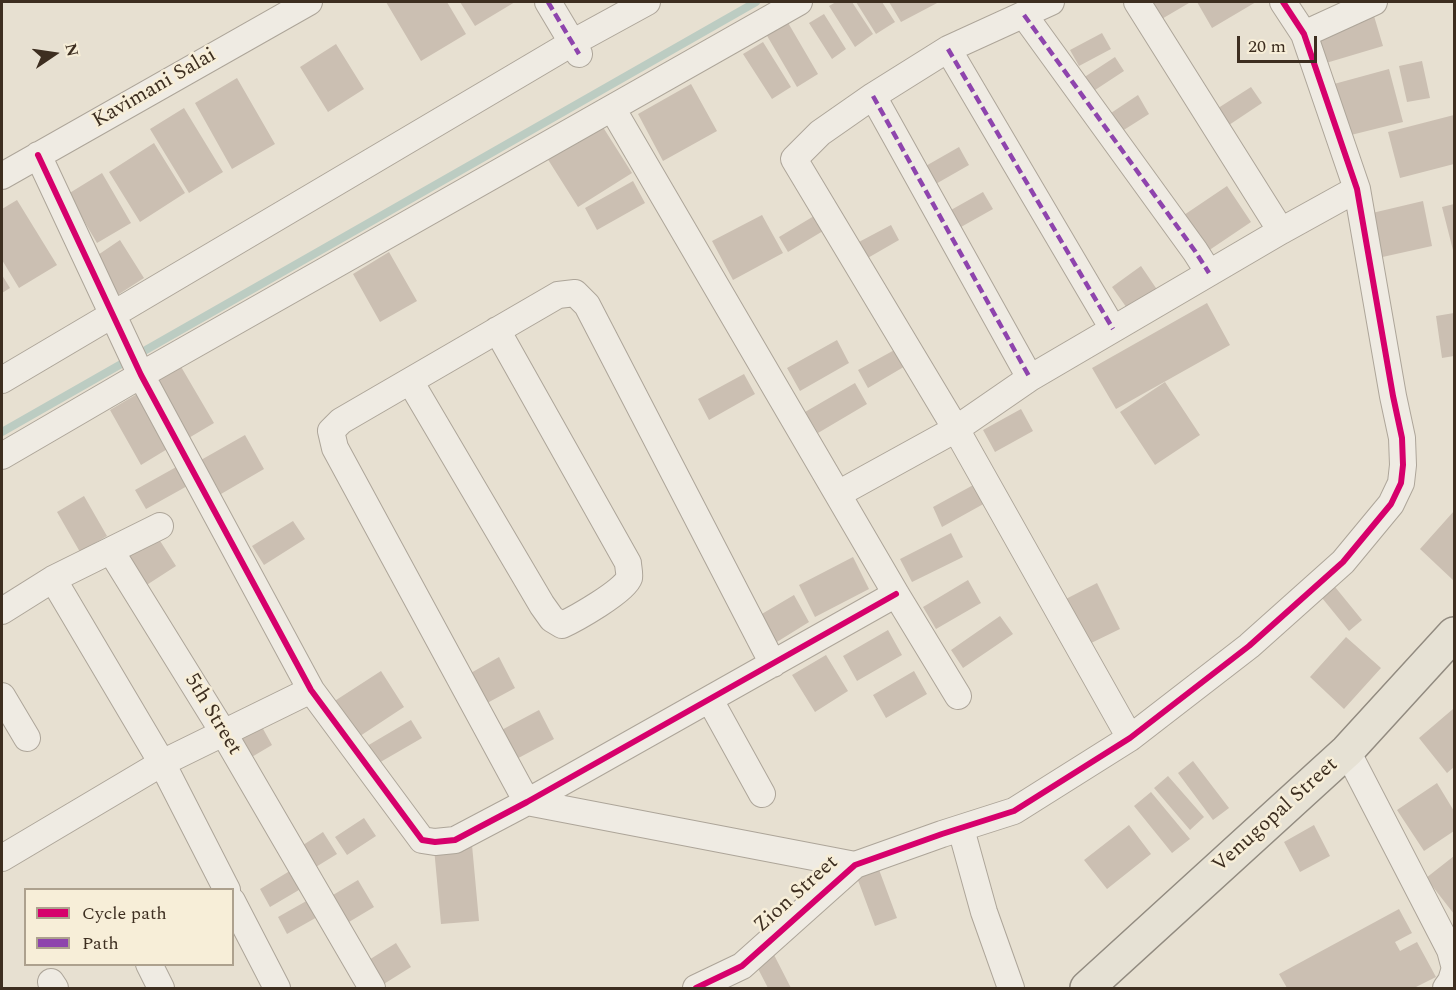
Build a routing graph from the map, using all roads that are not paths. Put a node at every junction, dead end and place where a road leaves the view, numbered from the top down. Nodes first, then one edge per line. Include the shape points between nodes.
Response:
1 (309, 2) edge
2 (548, 2) edge
3 (647, 2) edge
4 (799, 2) edge
5 (1051, 2) edge
6 (1137, 2) edge
7 (1283, 2) edge
8 (1374, 2) edge
9 (1024, 15) junction
10 (1304, 34) junction
11 (575, 49) junction
12 (948, 49) junction
13 (873, 96) junction
14 (612, 108) junction
15 (38, 155) junction
16 (2, 176) edge
17 (1358, 189) junction
18 (1281, 231) junction
19 (1209, 273) junction
20 (114, 316) junction
21 (1113, 329) junction
22 (497, 330) junction
23 (141, 375) junction
24 (1030, 378) junction
25 (2, 380) edge
26 (410, 381) junction
27 (956, 429) junction
28 (2, 456) edge
29 (838, 494) junction
30 (160, 526) dead end
31 (111, 551) junction
32 (53, 579) junction
33 (896, 594) junction
34 (2, 611) edge
35 (1455, 634) edge
36 (773, 664) junction
37 (311, 690) junction
38 (2, 696) edge
39 (958, 696) dead end
40 (711, 700) junction
41 (223, 732) junction
42 (27, 738) dead end
43 (1130, 738) junction
44 (1347, 751) junction
45 (162, 763) junction
46 (762, 794) dead end
47 (527, 802) junction
48 (962, 829) junction
49 (2, 858) edge
50 (855, 865) junction
51 (226, 888) edge
52 (234, 905) edge
53 (1455, 965) edge
54 (150, 966) edge
55 (1455, 970) edge
56 (161, 988) edge
57 (277, 988) edge
58 (372, 988) edge
59 (696, 988) edge
60 (1011, 988) edge
61 (1087, 988) edge
62 (1446, 988) edge

1 - 15 street, Kavimani Salai
2 - 11 street
3 - 11 street
4 - 14 street
5 - 9 street
6 - 18 street
7 - 10 street, Zion Street
8 - 10 street
9 - 12 street
9 - 19 street
10 - 17 street, Zion Street
11 - 20 street
12 - 13 street
12 - 21 street
13 - 24 street
13 - 27 street via 820,133 794,159
14 - 23 street
14 - 29 street
15 - 16 street, Kavimani Salai
15 - 20 street
17 - 18 street
17 - 43 street, Zion Street via 1402,438 1401,483 1391,504 1343,562 1249,646
18 - 19 street
19 - 21 street
20 - 23 street
20 - 25 street
21 - 24 street
22 - 26 street
22 - 26 street via 628,563 629,578 622,588 573,620 562,625 542,605
22 - 36 street via 558,295 575,293 587,304
23 - 28 street
23 - 37 street
24 - 27 street
26 - 47 street via 341,421 331,431 335,448
27 - 29 street
27 - 43 street
29 - 33 street
30 - 31 street
31 - 32 street
31 - 41 street, 5th Street
32 - 34 street
32 - 45 street
33 - 36 street
33 - 39 street
35 - 44 main road, Venugopal Street
36 - 40 street
37 - 41 street
37 - 47 street via 422,840 454,840
38 - 42 street
40 - 46 street
40 - 47 street
41 - 45 street
41 - 58 street, 5th Street
43 - 48 street, Zion Street via 1014,811
44 - 53 street
44 - 61 main road, Venugopal Street
45 - 49 street
45 - 51 street
47 - 50 street
48 - 50 street, Zion Street
48 - 60 street via 984,912
50 - 59 street, Zion Street via 742,966
52 - 57 street
54 - 56 street
55 - 62 street

